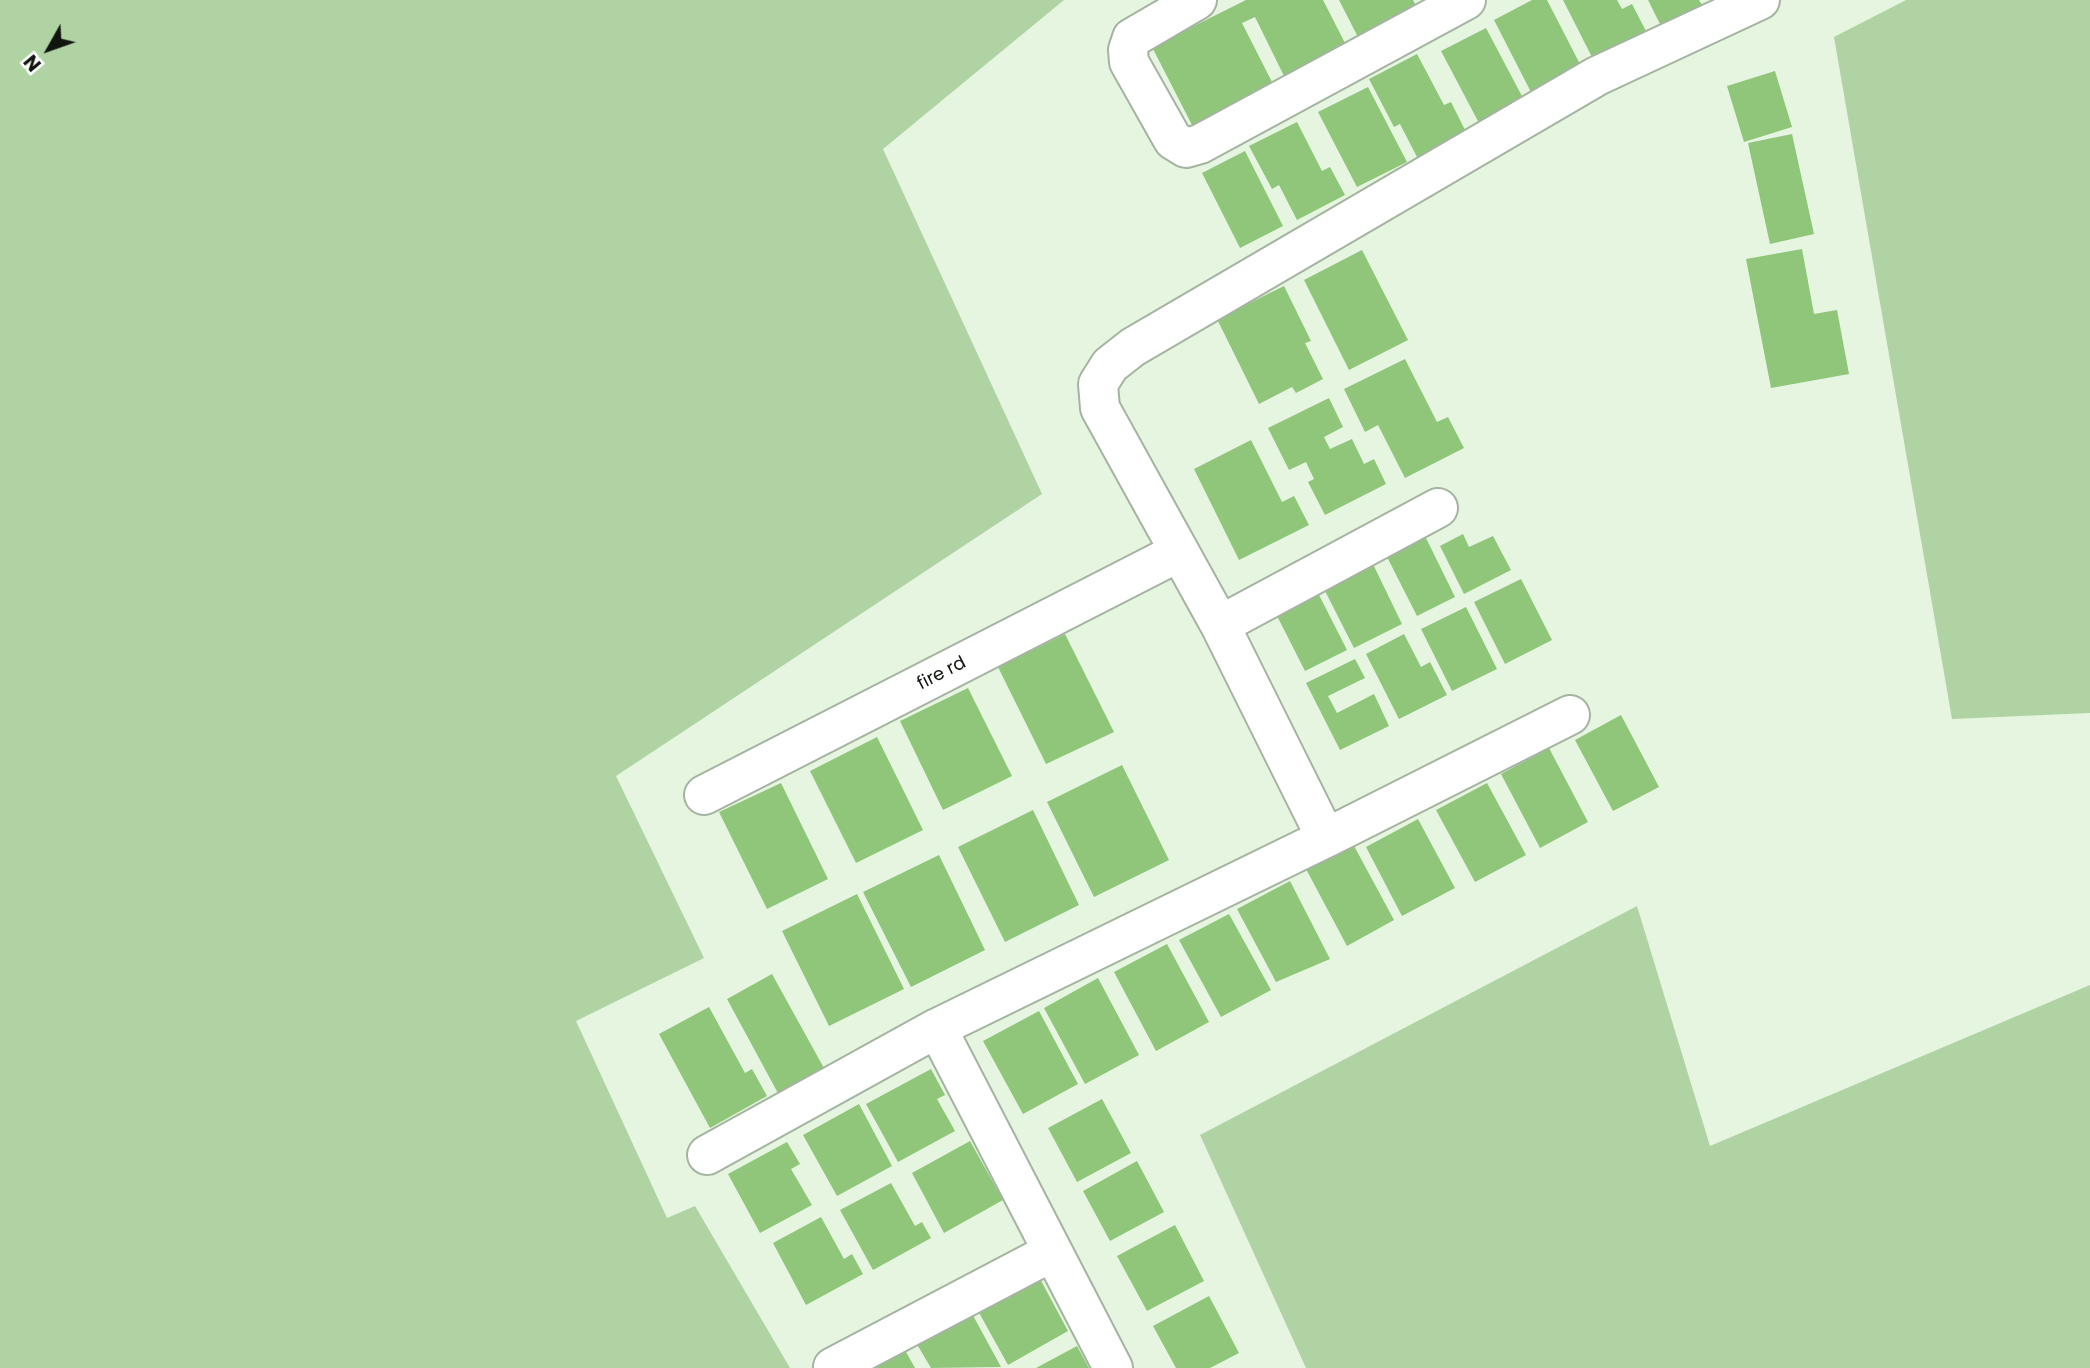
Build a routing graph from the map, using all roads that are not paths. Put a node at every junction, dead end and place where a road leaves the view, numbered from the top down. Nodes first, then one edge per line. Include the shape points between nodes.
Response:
1 (1197, 0) edge
2 (1466, 0) edge
3 (1760, 0) edge
4 (1438, 508) dead end
5 (1179, 552) junction
6 (1220, 625) junction
7 (1570, 715) dead end
8 (704, 795) dead end
9 (1326, 838) junction
10 (937, 1028) junction
11 (708, 1156) dead end
12 (1052, 1252) junction
13 (834, 1367) edge
14 (1113, 1368) edge

1 - 2 street via 1132,38 1128,50 1129,62 1173,140 1186,148
3 - 5 street via 1597,76 1133,347 1110,365 1098,384 1100,408
4 - 6 street
5 - 6 street
5 - 8 street, fire rd
6 - 9 street
7 - 9 street
9 - 10 street
10 - 11 street
10 - 12 street
12 - 13 street
12 - 14 street

